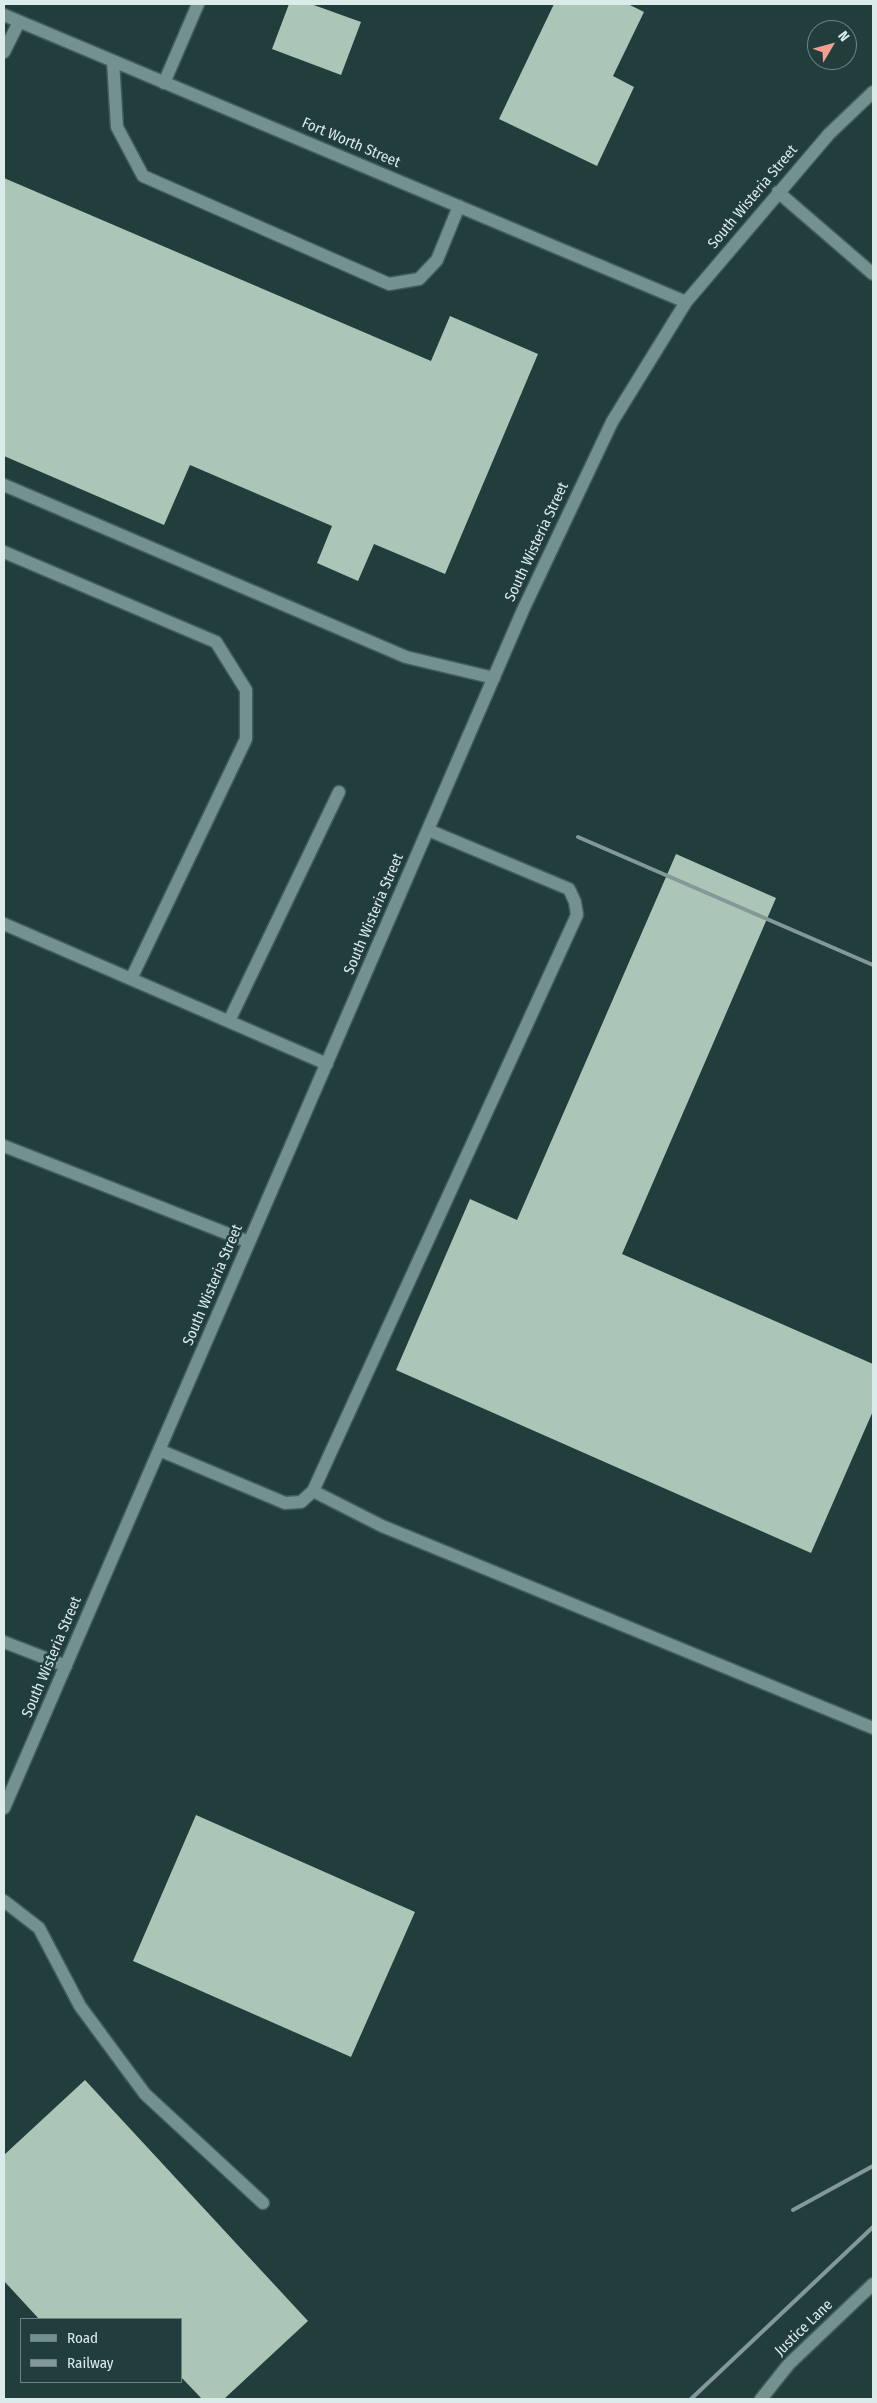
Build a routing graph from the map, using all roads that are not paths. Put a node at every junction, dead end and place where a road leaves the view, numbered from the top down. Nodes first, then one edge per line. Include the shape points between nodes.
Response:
1 (198, 4) edge
2 (4, 15) edge
3 (19, 22) junction
4 (4, 52) edge
5 (112, 61) junction
6 (164, 83) junction
7 (873, 92) edge
8 (778, 192) junction
9 (459, 206) junction
10 (873, 274) edge
11 (686, 302) junction
12 (4, 485) edge
13 (4, 552) edge
14 (494, 678) junction
15 (338, 792) dead end
16 (428, 830) junction
17 (4, 924) edge
18 (131, 979) junction
19 (229, 1021) junction
20 (327, 1064) junction
21 (4, 1146) edge
22 (249, 1242) junction
23 (159, 1450) junction
24 (313, 1490) junction
25 (4, 1642) edge
26 (66, 1666) junction
27 (873, 1728) edge
28 (4, 1808) edge
29 (4, 1901) edge
30 (263, 2203) dead end
31 (873, 2284) edge
32 (761, 2399) edge

1 - 6 street
2 - 3 street, Fort Worth Street
3 - 4 street
3 - 5 street, Fort Worth Street
5 - 6 street, Fort Worth Street
5 - 9 street via 117,127 143,176 389,284 419,279 437,260
6 - 9 street, Fort Worth Street
7 - 8 street, South Wisteria Street via 829,134
8 - 10 street
8 - 11 street, South Wisteria Street
9 - 11 street, Fort Worth Street
11 - 14 street, South Wisteria Street via 612,422
12 - 14 street via 406,657
13 - 18 street via 216,642 246,690 246,739
14 - 16 street, South Wisteria Street
15 - 19 street
16 - 20 street, South Wisteria Street
16 - 24 street via 569,889 577,915
17 - 18 street
18 - 19 street
19 - 20 street
20 - 22 street, South Wisteria Street
21 - 22 street
22 - 23 street, South Wisteria Street
23 - 24 street via 285,1503 301,1502
23 - 26 street, South Wisteria Street
24 - 27 street via 382,1526
25 - 26 street
26 - 28 street, South Wisteria Street
29 - 30 street via 39,1928 80,2006 145,2094
31 - 32 street, Justice Lane via 788,2364

